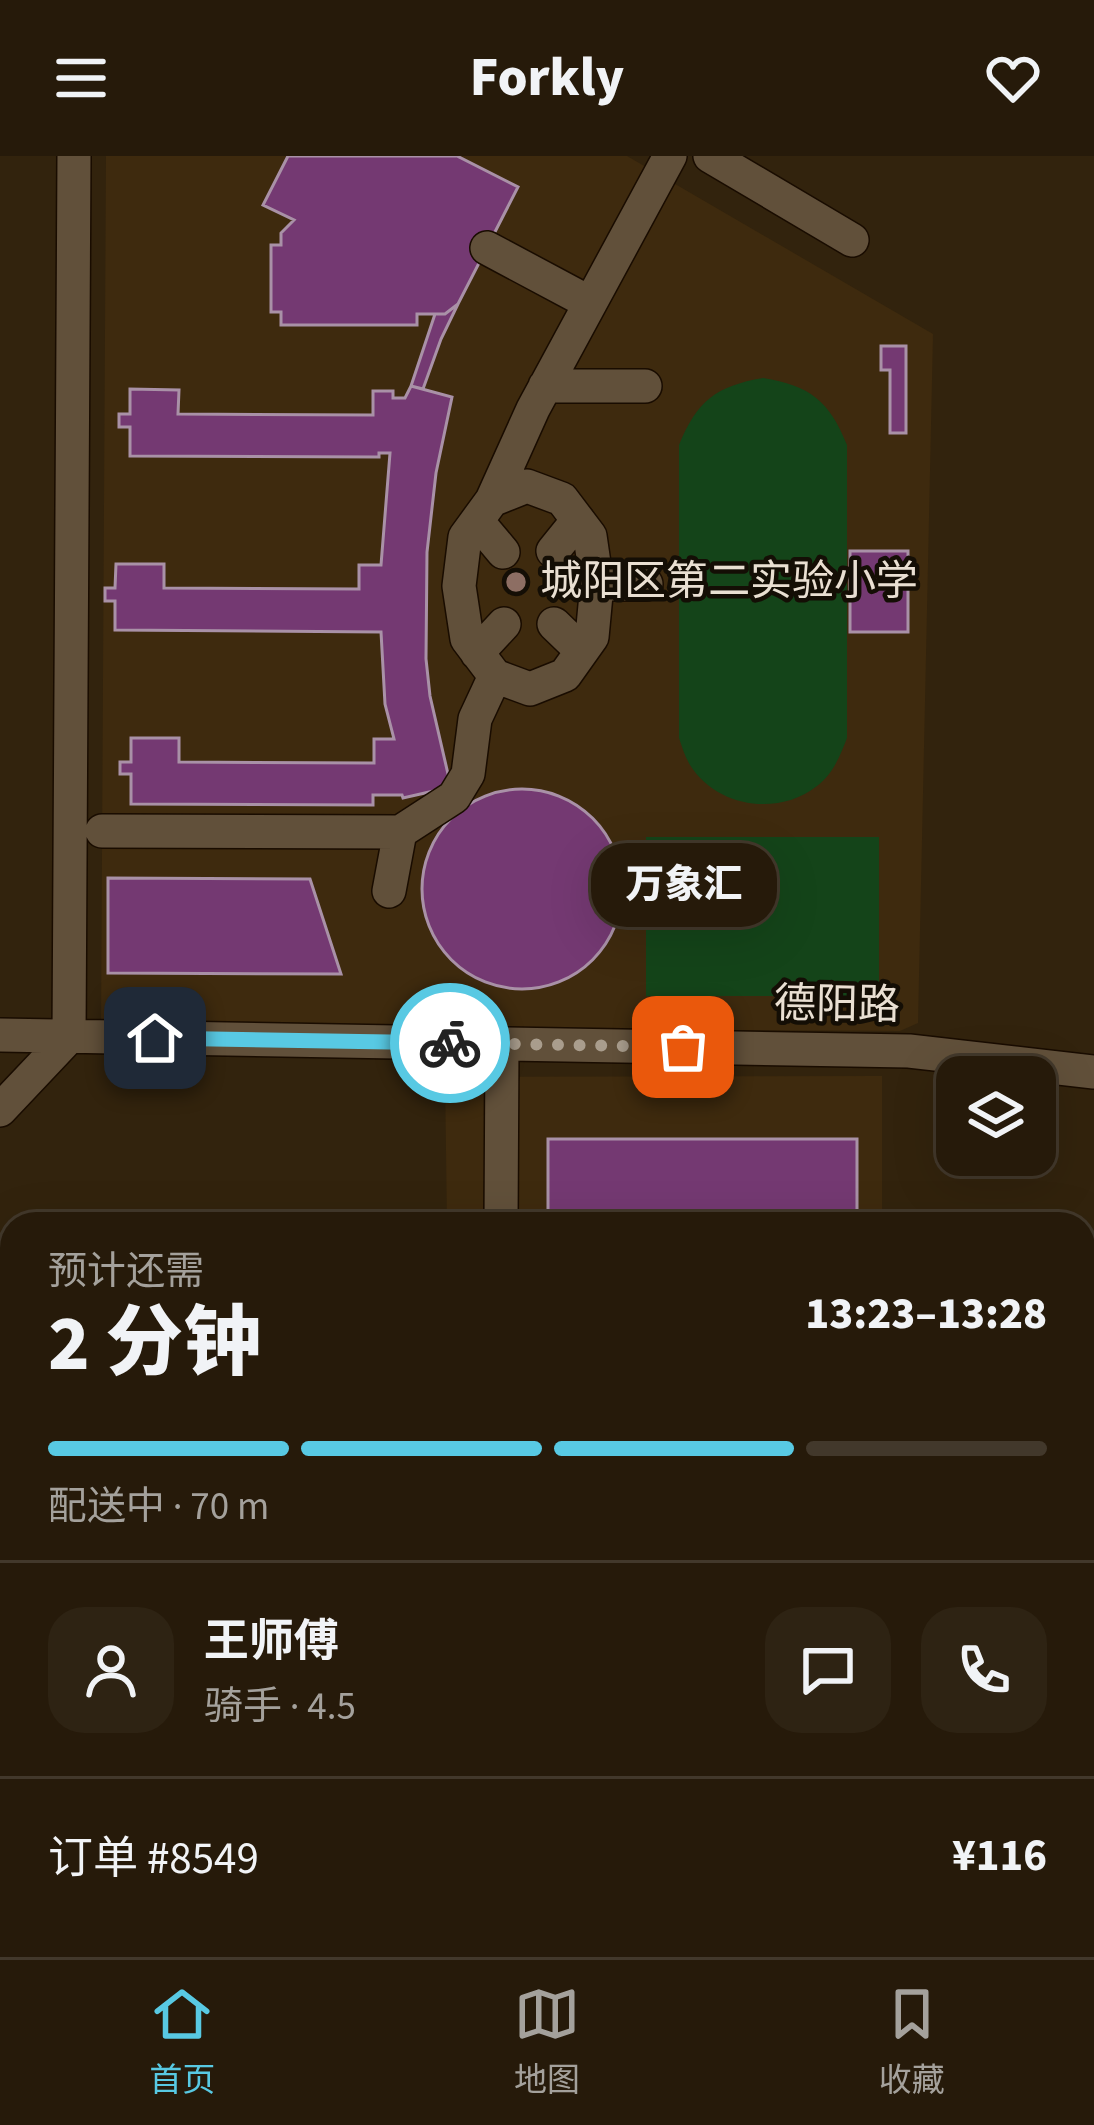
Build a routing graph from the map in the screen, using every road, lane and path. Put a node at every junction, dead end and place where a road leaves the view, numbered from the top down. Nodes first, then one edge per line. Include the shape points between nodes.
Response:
1 (74, 156) edge
2 (710, 156) edge
3 (665, 165) edge
4 (852, 240) dead end
5 (487, 248) dead end
6 (590, 303) junction
7 (545, 386) junction
8 (645, 386) dead end
9 (484, 510) junction
10 (578, 520) junction
11 (553, 550) dead end
12 (503, 552) dead end
13 (597, 584) junction
14 (646, 584) dead end
15 (504, 624) dead end
16 (554, 624) dead end
17 (582, 651) junction
18 (486, 664) junction
19 (102, 831) dead end
20 (400, 832) junction
21 (389, 891) dead end
22 (0, 1035) edge
23 (69, 1037) junction
24 (502, 1044) junction
25 (1094, 1072) edge
26 (0, 1109) edge
27 (502, 1212) edge

1 - 23 street
2 - 4 street
3 - 6 street
5 - 6 street
6 - 7 street
7 - 8 street
7 - 9 street
9 - 10 street via 527,486 562,499
9 - 12 street
9 - 18 street via 465,537 459,586 467,639
10 - 11 street
10 - 13 street via 590,536
13 - 14 street
13 - 17 street via 592,637
15 - 18 street
16 - 17 street
17 - 18 street via 566,675 530,689
18 - 20 street via 468,774 454,797
19 - 20 street
20 - 21 street
22 - 23 street, 德阳路
23 - 24 street, 德阳路
23 - 26 street
24 - 25 street, 德阳路 via 909,1051
24 - 27 street

